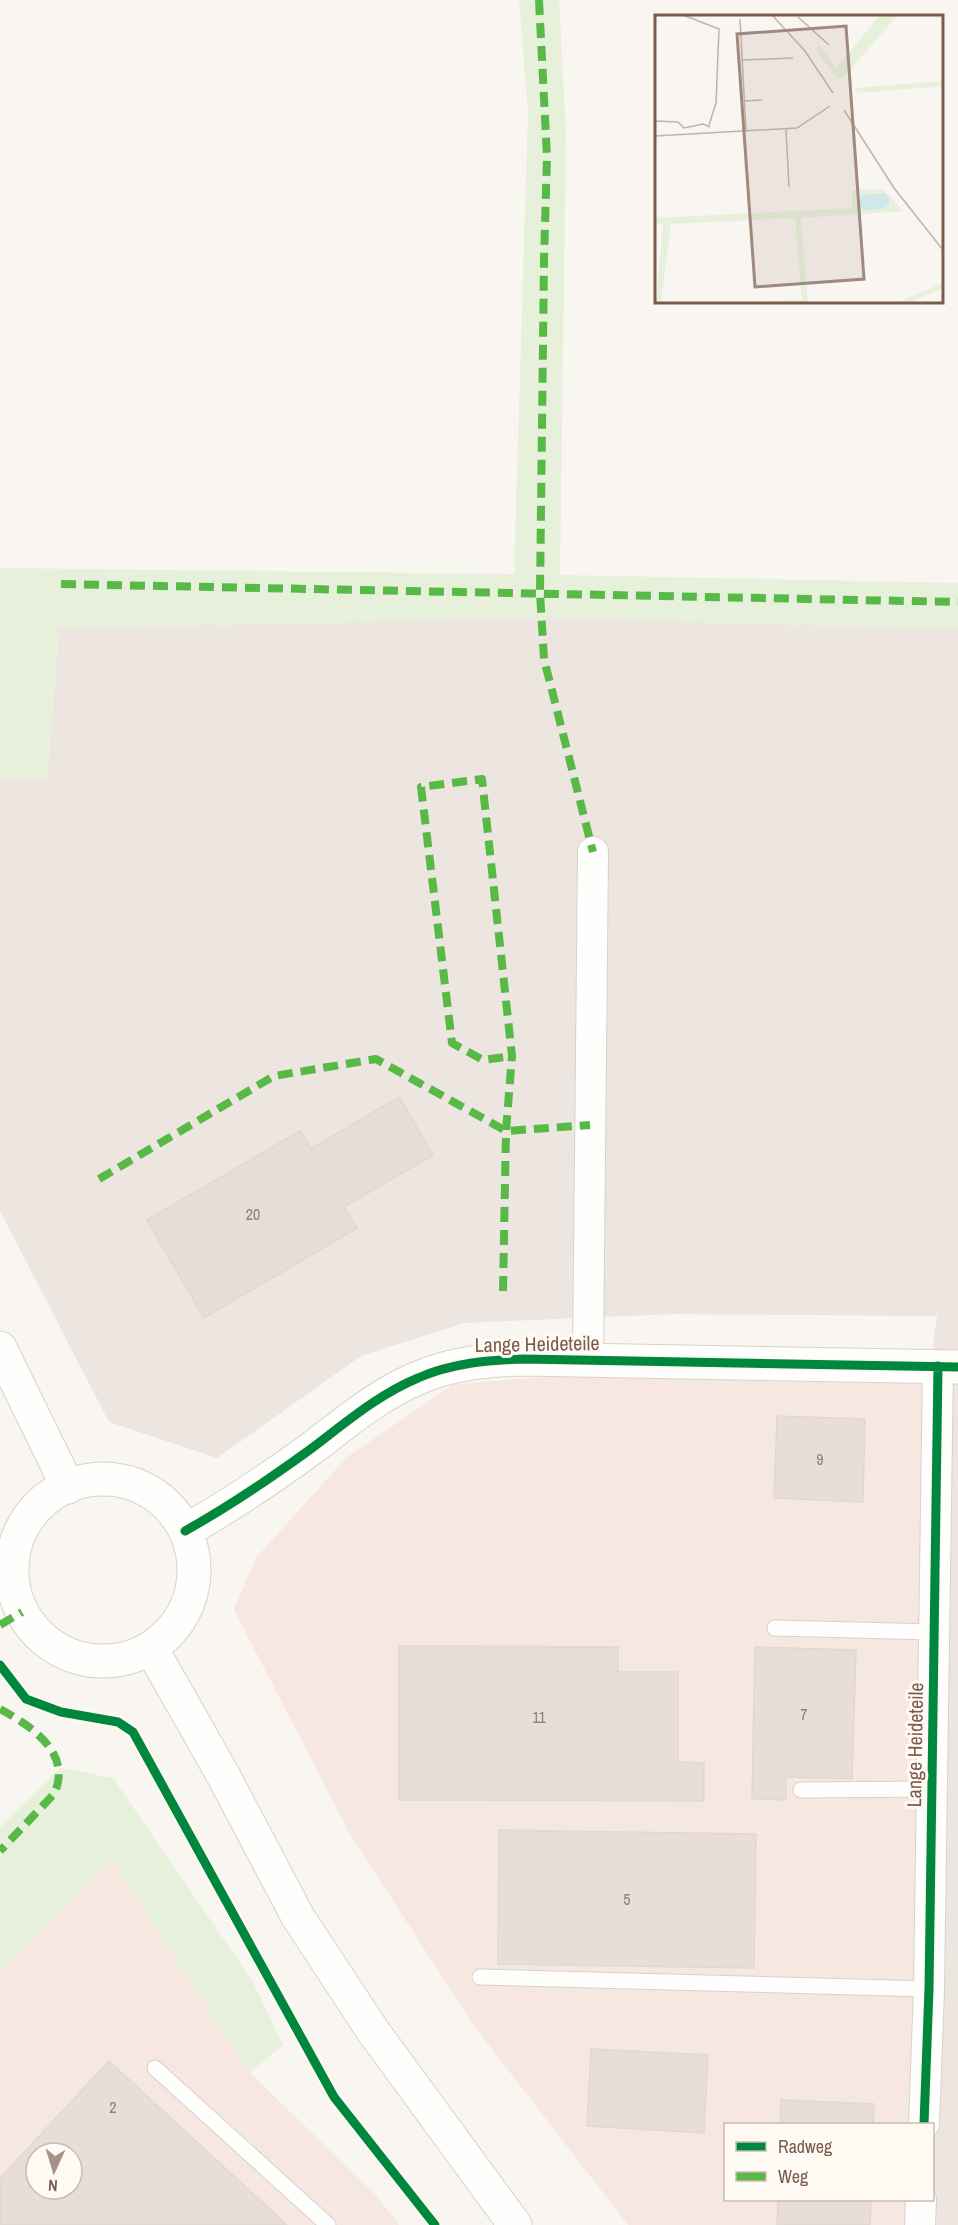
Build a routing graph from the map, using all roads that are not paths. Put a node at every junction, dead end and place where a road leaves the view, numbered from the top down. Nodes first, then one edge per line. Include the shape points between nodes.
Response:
1 (592, 852) dead end
2 (0, 1348) edge
3 (588, 1360) junction
4 (948, 1366) edge
5 (68, 1487) junction
6 (185, 1532) junction
7 (775, 1628) dead end
8 (934, 1632) junction
9 (151, 1648) junction
10 (932, 1789) junction
11 (801, 1790) dead end
12 (480, 1977) dead end
13 (929, 1989) junction
14 (155, 2068) dead end
15 (924, 2123) edge
16 (921, 2201) edge
17 (328, 2225) edge
18 (514, 2225) edge
19 (920, 2225) edge

1 - 3 street, Lange Heideteile
2 - 5 main road
3 - 4 main road, Lange Heideteile
3 - 6 main road, Lange Heideteile via 489,1360 420,1377 387,1392 272,1477
4 - 8 street, Lange Heideteile
5 - 6 main road via 87,1481 127,1482 161,1500
5 - 9 main road via 38,1508 18,1539 12,1576 22,1612 50,1644 89,1660 132,1657
6 - 9 main road via 195,1568 188,1605 166,1636
7 - 8 lane
8 - 10 street, Lange Heideteile
9 - 18 main road via 298,1917 373,2031
10 - 11 lane
10 - 13 street, Lange Heideteile
12 - 13 lane
13 - 15 street, Lange Heideteile
14 - 17 lane
16 - 19 street

